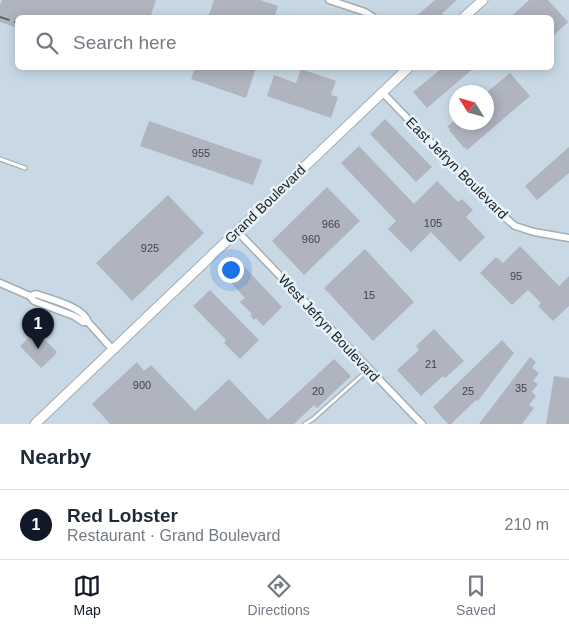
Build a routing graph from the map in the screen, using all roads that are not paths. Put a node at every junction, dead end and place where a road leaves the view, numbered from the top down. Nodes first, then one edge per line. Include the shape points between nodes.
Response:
1 (328, 0) edge
2 (483, 0) edge
3 (370, 15) edge
4 (466, 15) edge
5 (406, 70) edge
6 (382, 92) junction
7 (0, 159) edge
8 (25, 168) dead end
9 (237, 231) junction
10 (569, 238) edge
11 (0, 283) edge
12 (113, 350) junction
13 (369, 369) junction
14 (35, 424) edge
15 (305, 424) edge
16 (422, 424) edge

1 - 3 street
2 - 4 street
5 - 6 street, Grand Boulevard
6 - 9 street, Grand Boulevard
6 - 10 street, East Jefryn Boulevard via 515,226
7 - 8 lane
9 - 12 street, Grand Boulevard
9 - 13 street, West Jefryn Boulevard
11 - 12 street via 30,296 36,294 76,309 87,317
12 - 14 street, Grand Boulevard
13 - 15 lane
13 - 16 street, West Jefryn Boulevard

